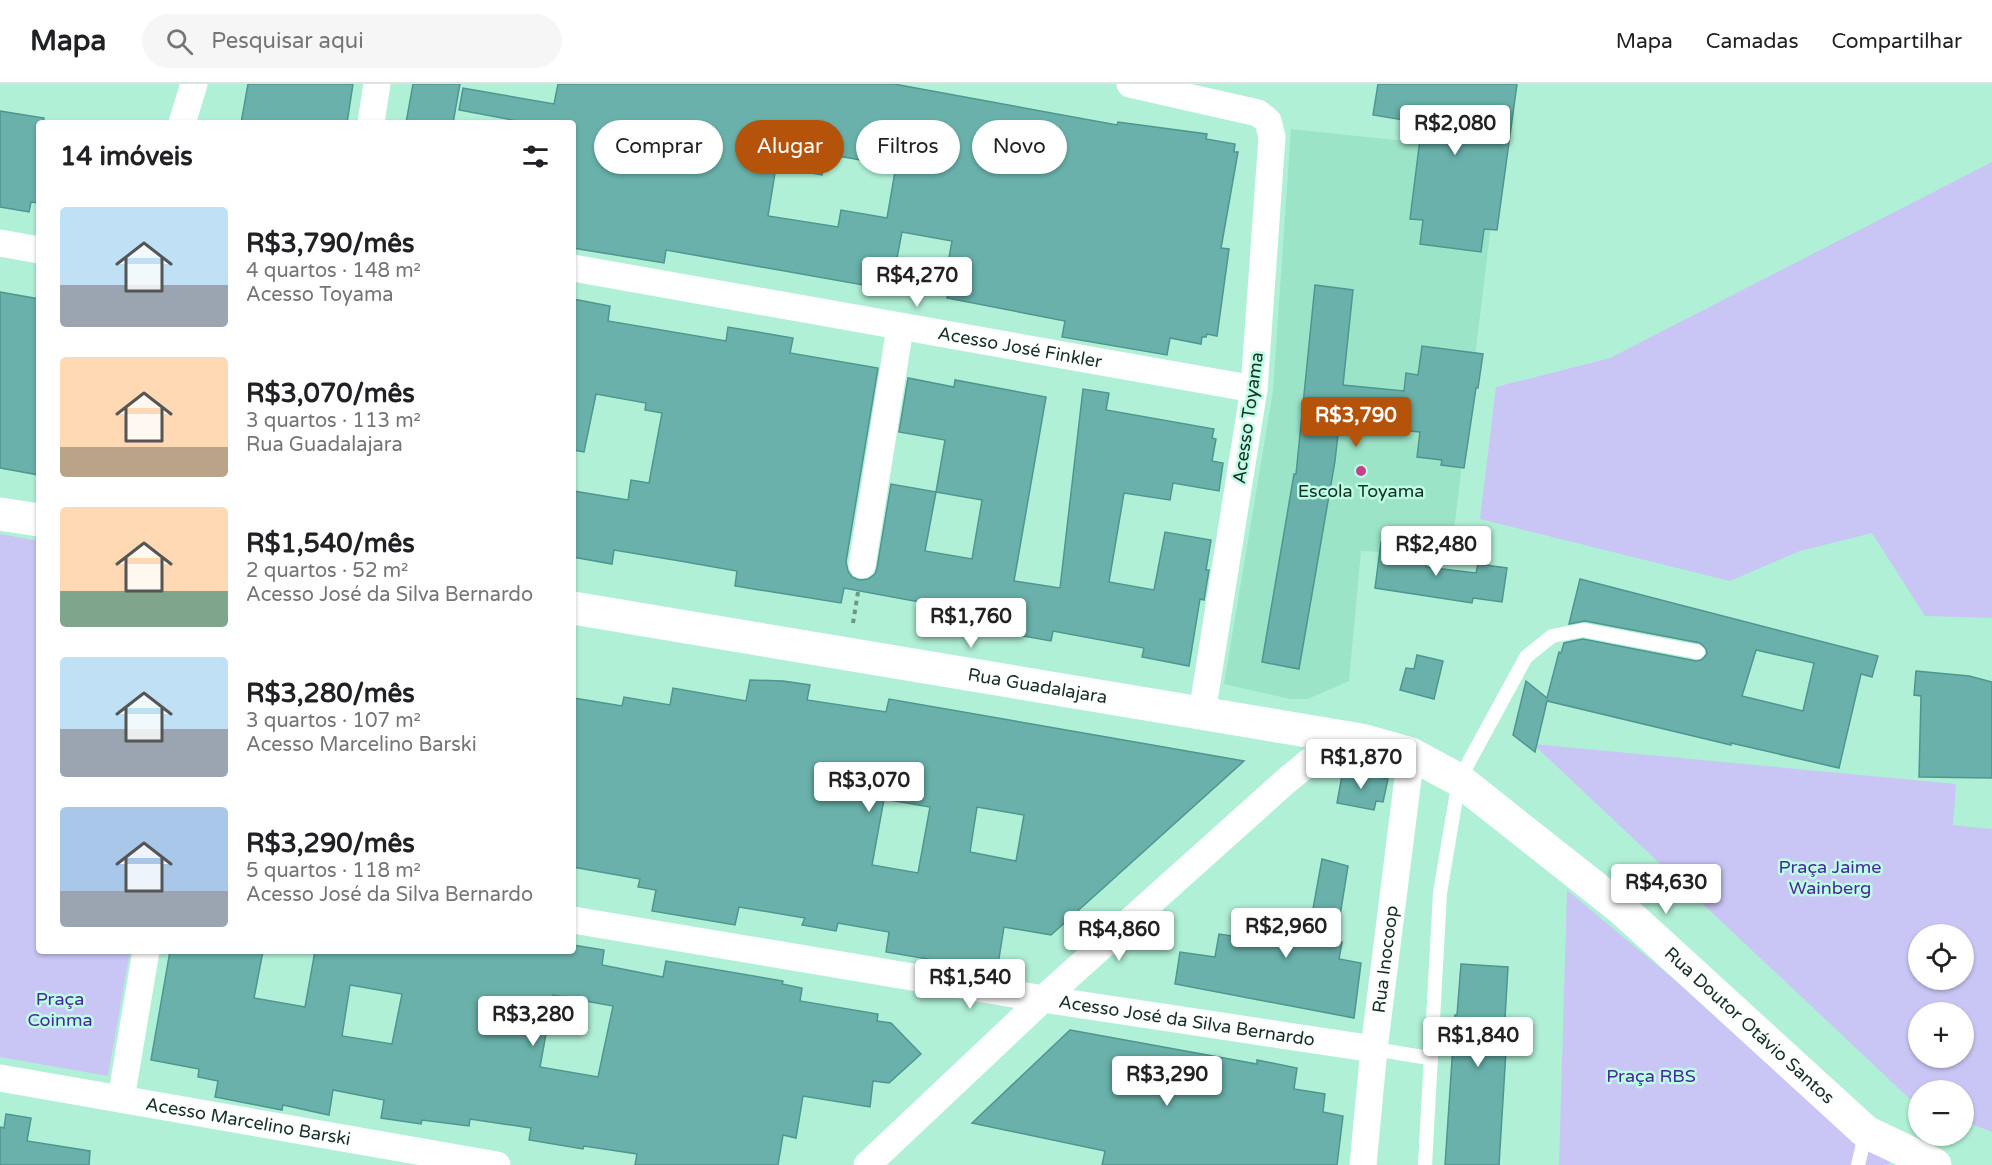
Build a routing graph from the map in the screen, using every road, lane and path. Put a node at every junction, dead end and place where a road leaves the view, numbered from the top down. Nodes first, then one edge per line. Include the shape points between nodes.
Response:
1 (194, 84) edge
2 (377, 84) edge
3 (1130, 84) edge
4 (183, 120) edge
5 (371, 120) edge
6 (0, 243) edge
7 (36, 249) edge
8 (576, 269) edge
9 (900, 328) junction
10 (1254, 389) junction
11 (0, 514) edge
12 (36, 520) edge
13 (862, 565) joint
14 (576, 609) edge
15 (1698, 652) dead end
16 (848, 654) junction
17 (1202, 713) junction
18 (1361, 740) junction
19 (1411, 754) junction
20 (1460, 780) junction
21 (576, 921) edge
22 (145, 954) edge
23 (1043, 999) junction
24 (1374, 1049) junction
25 (1429, 1058) junction
26 (0, 1078) edge
27 (121, 1099) junction
28 (1866, 1132) junction
29 (497, 1165) edge
30 (867, 1165) edge
31 (1364, 1165) edge
32 (1425, 1165) edge
33 (1858, 1165) edge
34 (1935, 1165) edge

1 - 4 street
2 - 5 street
3 - 10 street, Acesso Toyama via 1258,112 1268,121 1272,137
6 - 7 street
8 - 9 street, Acesso José Finkler
9 - 10 street, Acesso José Finkler
9 - 13 street
10 - 17 street, Acesso Toyama
11 - 12 main road
13 - 16 path
14 - 16 main road, Rua Guadalajara
15 - 20 lane via 1583,630 1552,636 1526,657
16 - 17 main road, Rua Guadalajara
17 - 18 main road, Rua Guadalajara
18 - 19 main road, Rua Doutor Otávio Santos
18 - 23 street via 1320,753
19 - 20 main road, Rua Doutor Otávio Santos
19 - 24 street, Rua Inocoop
20 - 25 lane via 1440,893
20 - 28 main road, Rua Doutor Otávio Santos via 1622,909
21 - 23 street, Acesso José da Silva Bernardo
22 - 27 street
23 - 24 street, Acesso José da Silva Bernardo
23 - 30 street
24 - 25 lane
24 - 31 street, Rua Inocoop
25 - 32 lane
26 - 27 street, Acesso Marcelino Barski
27 - 29 street, Acesso Marcelino Barski
28 - 33 lane
28 - 34 main road, Rua Doutor Otávio Santos

